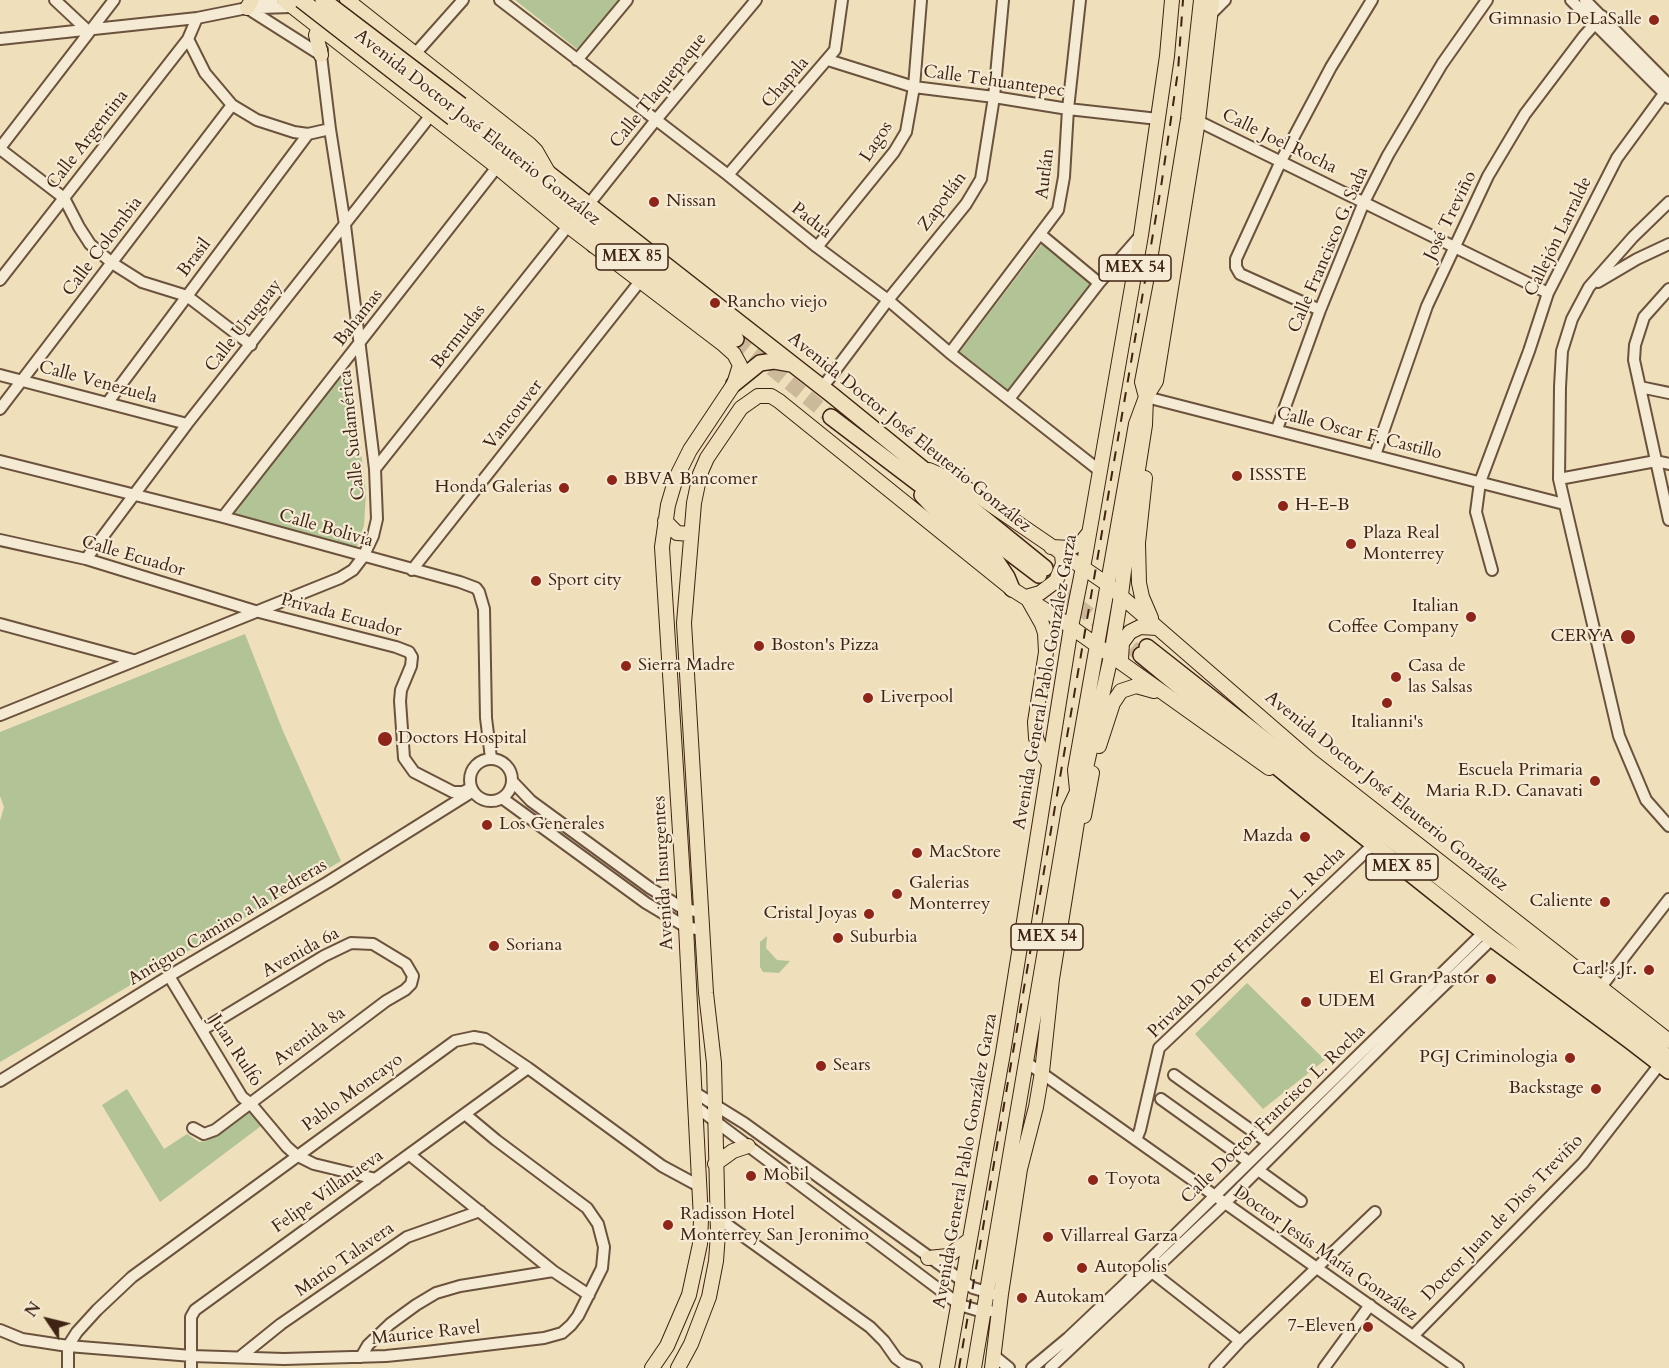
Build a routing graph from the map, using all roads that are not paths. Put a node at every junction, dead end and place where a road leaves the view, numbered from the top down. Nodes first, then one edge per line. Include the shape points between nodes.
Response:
1 (55, 0) edge
2 (114, 0) edge
3 (273, 0) edge
4 (323, 0) edge
5 (463, 0) edge
6 (500, 0) edge
7 (627, 0) edge
8 (756, 0) edge
9 (842, 0) edge
10 (921, 0) edge
11 (1003, 0) edge
12 (1080, 0) edge
13 (1172, 0) edge
14 (1201, 0) edge
15 (1212, 0) edge
16 (1225, 0) edge
17 (1372, 0) edge
18 (1487, 0) edge
19 (1571, 0) edge
20 (1585, 0) edge
21 (294, 2) edge
22 (249, 4) edge
23 (354, 6) edge
24 (1206, 17) junction
25 (196, 18) junction
26 (1598, 20) junction
27 (90, 29) junction
28 (323, 32) junction
29 (387, 32) junction
30 (0, 39) edge
31 (188, 39) junction
32 (346, 49) junction
33 (415, 54) junction
34 (321, 55) junction
35 (577, 60) junction
36 (828, 60) junction
37 (365, 63) junction
38 (1669, 69) edge
39 (1656, 79) junction
40 (914, 87) junction
41 (1668, 91) edge
42 (994, 97) junction
43 (232, 105) junction
44 (1068, 109) junction
45 (457, 112) junction
46 (431, 116) junction
47 (1158, 119) junction
48 (1193, 120) junction
49 (655, 121) junction
50 (330, 129) junction
51 (308, 134) junction
52 (0, 148) edge
53 (1281, 161) junction
54 (496, 167) junction
55 (549, 174) junction
56 (728, 175) junction
57 (527, 176) junction
58 (64, 198) junction
59 (1364, 202) junction
60 (1669, 202) edge
61 (589, 204) junction
62 (345, 225) junction
63 (568, 226) junction
64 (1040, 234) junction
65 (1141, 235) junction
66 (1669, 244) edge
67 (594, 245) junction
68 (817, 247) junction
69 (1453, 248) junction
70 (112, 262) junction
71 (1135, 269) junction
72 (1110, 270) junction
73 (0, 280) edge
74 (641, 280) junction
75 (1099, 283) junction
76 (1589, 287) junction
77 (1669, 289) edge
78 (1548, 292) junction
79 (187, 296) junction
80 (888, 300) junction
81 (1320, 310) junction
82 (736, 339) tunnel mouth
83 (360, 344) junction
84 (251, 345) junction
85 (950, 353) junction
86 (794, 365) junction
87 (0, 375) edge
88 (23, 381) junction
89 (734, 384) junction
90 (822, 387) junction
91 (1640, 387) junction
92 (1669, 393) edge
93 (1150, 398) junction
94 (1009, 399) junction
95 (108, 402) junction
96 (0, 409) edge
97 (713, 416) junction
98 (831, 417) tunnel mouth
99 (188, 424) junction
100 (1277, 429) junction
101 (1375, 455) junction
102 (707, 458) junction
103 (0, 461) edge
104 (1656, 461) junction
105 (1669, 464) edge
106 (923, 467) junction
107 (898, 468) junction
108 (375, 469) junction
109 (1100, 471) junction
110 (1559, 479) junction
111 (1480, 482) junction
112 (136, 495) junction
113 (1564, 504) junction
114 (223, 517) junction
115 (1669, 520) edge
116 (665, 521) junction
117 (1134, 531) junction
118 (691, 534) junction
119 (1088, 534) junction
120 (0, 540) edge
121 (1050, 546) junction
122 (662, 547) junction
123 (1113, 551) junction
124 (1062, 555) junction
125 (363, 557) junction
126 (86, 559) junction
127 (1083, 568) junction
128 (412, 570) junction
129 (1492, 570) dead end
130 (1107, 584) junction
131 (1012, 589) junction
132 (1121, 595) junction
133 (1026, 597) junction
134 (255, 611) junction
135 (684, 616) junction
136 (0, 624) edge
137 (1071, 627) junction
138 (1156, 627) junction
139 (1096, 646) junction
140 (1116, 659) junction
141 (133, 660) junction
142 (1162, 693) junction
143 (670, 702) junction
144 (0, 706) edge
145 (13, 710) junction
146 (0, 715) edge
147 (491, 758) junction
148 (1050, 763) junction
149 (512, 781) junction
150 (1294, 781) junction
151 (472, 790) junction
152 (1077, 793) junction
153 (502, 798) junction
154 (1669, 826) edge
155 (1373, 845) junction
156 (1072, 852) junction
157 (1669, 899) edge
158 (684, 909) junction
159 (702, 912) junction
160 (686, 927) junction
161 (702, 930) junction
162 (1488, 936) junction
163 (169, 976) junction
164 (413, 976) joint
165 (1601, 987) junction
166 (201, 1030) junction
167 (1380, 1041) junction
168 (1669, 1041) edge
169 (1026, 1062) junction
170 (1666, 1064) edge
171 (528, 1068) junction
172 (1042, 1072) junction
173 (1174, 1075) dead end
174 (0, 1081) edge
175 (694, 1099) junction
176 (1161, 1099) dead end
177 (251, 1104) junction
178 (714, 1105) junction
179 (466, 1114) junction
180 (714, 1122) junction
181 (193, 1128) dead end
182 (1136, 1140) junction
183 (1269, 1143) junction
184 (748, 1146) junction
185 (296, 1155) junction
186 (410, 1155) junction
187 (715, 1164) junction
188 (1253, 1166) junction
189 (376, 1179) junction
190 (699, 1186) junction
191 (1215, 1196) junction
192 (1301, 1201) dead end
193 (1225, 1203) junction
194 (480, 1211) junction
195 (1375, 1212) dead end
196 (718, 1218) junction
197 (969, 1240) junction
198 (928, 1258) junction
199 (1317, 1269) junction
200 (553, 1271) junction
201 (1152, 1272) junction
202 (964, 1282) junction
203 (1128, 1288) junction
204 (994, 1293) junction
205 (589, 1295) junction
206 (960, 1305) junction
207 (1370, 1305) junction
208 (999, 1311) junction
209 (983, 1312) junction
210 (0, 1330) edge
211 (1413, 1336) junction
212 (1240, 1341) junction
213 (1071, 1342) junction
214 (68, 1346) junction
215 (192, 1356) junction
216 (240, 1357) junction
217 (361, 1357) junction
218 (993, 1361) edge
219 (68, 1368) edge
220 (191, 1368) edge
221 (652, 1368) edge
222 (678, 1368) edge
223 (916, 1368) edge
224 (947, 1368) edge
225 (974, 1368) edge
226 (985, 1368) edge
227 (1009, 1368) edge
228 (1032, 1368) edge
229 (1050, 1368) edge
230 (1215, 1368) edge
231 (1324, 1368) edge
232 (1458, 1368) edge

1 - 27 street
2 - 27 street
3 - 22 street
4 - 45 highway, Avenida Doctor José Eleuterio González / MEX 85, bridge
5 - 33 street
6 - 35 street, Padua
7 - 35 street
8 - 49 street, Calle Tlaquepaque
9 - 36 street, Chapala via 835,50
10 - 40 street, Lagos
11 - 42 street, Zapotlán
12 - 44 street, Autlán
13 - 47 main road, Avenida General Pablo González Garza / MEX 54
14 - 24 main road, MEX 54
15 - 24 main road, MEX 54
16 - 24 street
17 - 53 street
18 - 59 street, Calle Francisco G. Sada via 1442,64
19 - 26 street
20 - 26 street
21 - 22 street
21 - 28 main road, Avenida Doctor José Eleuterio González
21 - 45 highway, Avenida Doctor José Eleuterio González / MEX 85, bridge
22 - 25 street
22 - 34 street
23 - 28 main road
23 - 29 main road, Avenida Doctor José Eleuterio González
23 - 32 main road
24 - 48 main road, MEX 54
25 - 27 street
25 - 31 street, Calle Argentina
26 - 39 street
26 - 69 street, José Treviño via 1525,114 1488,176
27 - 30 street
27 - 52 street
28 - 32 main road, Avenida Doctor José Eleuterio González
28 - 34 main road via 316,35
29 - 33 main road, Avenida Doctor José Eleuterio González
29 - 37 main road via 367,37 362,50
31 - 43 street via 205,73
31 - 58 street, Calle Argentina
32 - 34 street
32 - 37 main road, Avenida Doctor José Eleuterio González
33 - 55 main road, Avenida Doctor José Eleuterio González via 529,144
34 - 50 street, Calle Sudamérica
35 - 49 street, Padua
36 - 40 street, Calle Tehuantepec
36 - 56 street, Chapala
37 - 46 main road, Avenida Doctor José Eleuterio González
38 - 39 street
39 - 41 street
40 - 42 street, Calle Tehuantepec
40 - 68 street, Lagos via 906,132 894,152
41 - 78 street, Callejón Larralde via 1617,158
42 - 44 street, Calle Tehuantepec
42 - 80 street, Zapotlán via 985,160 975,191
43 - 51 street via 257,120
43 - 70 street, Calle Colombia
44 - 47 street, Calle Tehuantepec
44 - 64 street, Autlán via 1058,210
45 - 55 highway, Avenida Doctor José Eleuterio González / MEX 85
45 - 57 highway, Avenida Doctor José Eleuterio González / MEX 85
46 - 54 main road, Avenida Doctor José Eleuterio González
46 - 62 street, Calle Uruguay
47 - 65 main road, Avenida General Pablo González Garza / MEX 54
48 - 53 street, Calle Joel Rocha
48 - 93 main road, MEX 54 via 1156,381
48 - 93 main road, MEX 54 via 1142,382
49 - 56 street, Padua
49 - 61 street, Calle Tlaquepaque
50 - 51 street
50 - 62 street, Calle Sudamérica
51 - 79 street, Brasil
52 - 58 street
53 - 59 street, Calle Joel Rocha
53 - 81 street via 1236,259 1236,267 1240,274
54 - 63 main road, Avenida Doctor José Eleuterio González
54 - 83 street, Bahamas
55 - 61 highway, Avenida Doctor José Eleuterio González / MEX 85
56 - 68 street, Padua
57 - 67 highway via 538,195 582,230
57 - 82 highway, Avenida Doctor José Eleuterio González / MEX 85
58 - 70 street via 90,244
58 - 73 street, Calle Argentina
59 - 69 street, Calle Joel Rocha
59 - 81 street, Calle Francisco G. Sada
60 - 76 street
61 - 86 highway, Avenida Doctor José Eleuterio González / MEX 85
62 - 83 street, Calle Sudamérica
62 - 84 street, Calle Uruguay
63 - 67 main road, Avenida Doctor José Eleuterio González
63 - 108 street, Bermudas
64 - 75 street
64 - 85 street, Autlán
65 - 71 main road, Avenida General Pablo González Garza / MEX 54
65 - 72 street
66 - 76 street
67 - 74 main road, Avenida Doctor José Eleuterio González
68 - 80 street, Padua
69 - 78 street, Calle Joel Rocha
69 - 101 street, José Treviño via 1427,306
70 - 79 street via 142,282
70 - 88 street, Calle Colombia
71 - 72 street
71 - 109 main road, Avenida General Pablo González Garza / MEX 54
72 - 75 street
74 - 89 main road, Avenida Doctor José Eleuterio González via 734,354 740,365
74 - 128 street, Vancouver
75 - 94 street
76 - 110 street via 1572,319 1562,351
77 - 91 street via 1648,310 1639,329 1634,360
78 - 111 street, Callejón Larralde
79 - 84 street
79 - 95 street, Brasil
80 - 85 street, Padua
80 - 90 street, Zapotlán
81 - 100 street, Calle Francisco G. Sada
83 - 108 street, Calle Sudamérica
83 - 114 street, Bahamas
84 - 99 street, Calle Uruguay
85 - 94 street, Padua
86 - 89 highway via 760,363
86 - 90 highway, Avenida Doctor José Eleuterio González / MEX 85
87 - 88 street, Calle Venezuela
88 - 95 street, Calle Venezuela
88 - 96 street, Calle Colombia
89 - 97 main road, Avenida Insurgentes
90 - 106 highway, Avenida Doctor José Eleuterio González / MEX 85
91 - 92 street
91 - 104 street
93 - 100 street, Calle Oscar F. Castillo
93 - 117 main road
93 - 123 main road, MEX 54 via 1136,423
94 - 109 street, Padua
95 - 99 street, Calle Venezuela
97 - 102 main road via 720,422
97 - 116 main road, Avenida Insurgentes via 676,478
98 - 107 highway, Avenida Doctor José Eleuterio González / MEX 85
99 - 112 street, Calle Uruguay
100 - 101 street, Calle Oscar F. Castillo
101 - 111 street, Calle Oscar F. Castillo
102 - 118 main road, Avenida Insurgentes via 694,502
102 - 131 main road, Avenida Insurgentes via 752,398 764,395 779,400
103 - 112 street, Calle Bolivia
104 - 105 street
104 - 110 street
104 - 115 street
106 - 107 highway, Avenida Doctor José Eleuterio González / MEX 85 via 1042,571
106 - 121 main road, MEX 85 via 959,483
107 - 131 highway via 938,512 997,562
108 - 125 street, Calle Sudamérica via 377,519
109 - 119 main road, Avenida General Pablo González Garza / MEX 54
110 - 113 street
111 - 113 street, Calle Oscar F. Castillo
111 - 129 street, Callejón Larralde via 1476,512
112 - 114 street, Calle Bolivia
112 - 126 street, Calle Uruguay
113 - 154 street via 1619,736 1646,800
114 - 125 street, Calle Bolivia
116 - 118 main road via 677,533
116 - 122 main road, Avenida Insurgentes
117 - 123 main road
117 - 132 main road, MEX 54
117 - 138 main road via 1139,583
118 - 135 main road, Avenida Insurgentes
119 - 121 main road via 1071,548
119 - 127 main road, Avenida General Pablo González Garza / MEX 54
120 - 126 street, Calle Ecuador
121 - 124 main road, MEX 85
122 - 135 main road via 668,557 673,602
122 - 143 main road, Avenida Insurgentes
123 - 130 main road, MEX 54
124 - 127 main road, MEX 85
124 - 133 main road via 1056,581 1040,593
125 - 128 street, Calle Bolivia
125 - 134 street, Calle Sudamérica via 354,570 340,578
126 - 134 street, Calle Ecuador
127 - 130 main road, Avenida Doctor José Eleuterio González / MEX 85
127 - 137 main road, Avenida General Pablo González Garza / MEX 54
128 - 147 street, Calle Bolivia via 471,586 479,592 484,609 486,718
130 - 132 main road, Avenida Doctor José Eleuterio González / MEX 85
130 - 139 main road, MEX 54
131 - 133 main road
132 - 138 main road, Avenida Doctor José Eleuterio González / MEX 85
132 - 140 main road, MEX 54
133 - 137 main road
133 - 148 main road via 1045,633 1046,652 1035,722 1036,738
134 - 141 street, Calle Sudamérica
134 - 151 street, Privada Ecuador via 409,652 411,666 399,701 404,758 414,772 453,792
135 - 143 main road via 674,639 678,687
135 - 159 main road, Avenida Insurgentes
136 - 141 street
137 - 139 main road
137 - 148 main road, Avenida General Pablo González Garza / MEX 54
138 - 140 main road via 1140,627 1130,632
138 - 165 main road, Avenida Doctor José Eleuterio González / MEX 85 via 1310,760
139 - 140 main road
139 - 152 main road, MEX 54 via 1075,771
140 - 142 main road
140 - 152 main road, MEX 54
141 - 145 street, Calle Sudamérica
142 - 150 main road via 1280,776
142 - 156 main road via 1130,687 1121,691 1113,703 1096,756 1081,831
143 - 158 main road, Avenida Insurgentes
144 - 145 street
145 - 146 street, Calle Sudamérica
147 - 149 street via 505,764
147 - 151 street via 474,768
148 - 197 main road, Avenida General Pablo González Garza / MEX 54
149 - 153 street
149 - 158 street via 531,801
150 - 155 highway, Avenida Doctor José Eleuterio González / MEX 85
150 - 170 highway, Avenida Doctor José Eleuterio González / MEX 85 via 1144,651
151 - 153 street via 483,799
151 - 163 street, Antiguo Camino a la Pedreras via 328,882
152 - 156 main road, MEX 54 via 1079,810
152 - 169 main road, MEX 54 via 1069,809
153 - 160 street via 646,903
155 - 162 highway, Avenida Doctor José Eleuterio González / MEX 85
155 - 182 street, Privada Doctor Francisco L. Rocha via 1159,1048
156 - 172 main road, MEX 54
157 - 165 street
158 - 159 street
158 - 160 main road, Avenida Insurgentes
159 - 161 main road, Avenida Insurgentes
160 - 161 street
160 - 175 main road, Avenida Insurgentes
161 - 178 main road, Avenida Insurgentes
162 - 167 street, Calle Doctor Francisco L. Rocha
162 - 170 highway, Avenida Doctor José Eleuterio González / MEX 85
163 - 166 street, Juan Rulfo
163 - 174 street, Antiguo Camino a la Pedreras
164 - 166 street, Avenida 6a via 406,964 373,944 351,943
164 - 177 street, Avenida 8a via 405,990
165 - 168 main road, Avenida Doctor José Eleuterio González / MEX 85
166 - 177 street, Juan Rulfo via 242,1097
167 - 183 street, Calle Doctor Francisco L. Rocha
167 - 188 street, Calle Doctor Francisco L. Rocha
169 - 172 street, Doctor Jesús María González
169 - 204 main road, MEX 54
170 - 211 street, Doctor Juan de Dios Treviño via 1583,1163
171 - 179 street, Felipe Villanueva
171 - 185 street, Pablo Moncayo via 485,1039 455,1041
171 - 190 street, Pablo Moncayo via 662,1166
172 - 182 street, Doctor Jesús María González
172 - 204 main road, MEX 54
173 - 183 street
175 - 178 street
175 - 180 street
175 - 190 main road, Avenida Insurgentes
176 - 188 street
177 - 181 street, Avenida 8a via 208,1133 201,1134
177 - 185 street, Juan Rulfo
178 - 180 main road, Avenida Insurgentes
178 - 198 street
179 - 186 street, Felipe Villanueva
179 - 205 street, Maurice Ravel via 593,1215 602,1233 604,1260
180 - 184 street
180 - 187 main road, Avenida Insurgentes
182 - 191 street, Doctor Jesús María González
183 - 188 street, Calle Doctor Francisco L. Rocha
184 - 187 main road
184 - 206 street
185 - 189 street, Juan Rulfo via 321,1166
185 - 214 street, Pablo Moncayo via 132,1277 97,1310
186 - 189 street, Felipe Villanueva
186 - 194 street
187 - 196 main road, Avenida Insurgentes
188 - 191 street, Calle Doctor Francisco L. Rocha
188 - 192 street
188 - 193 street, Calle Doctor Francisco L. Rocha
189 - 215 street, Felipe Villanueva via 195,1310 191,1317
190 - 221 main road, Avenida Insurgentes via 700,1244 689,1295 678,1324
191 - 193 street, Doctor Jesús María González
191 - 203 street, Calle Doctor Francisco L. Rocha
193 - 199 street, Doctor Jesús María González
193 - 201 street, Calle Doctor Francisco L. Rocha
194 - 200 street
194 - 216 street, Mario Talavera via 407,1237
195 - 199 street
196 - 222 main road, Avenida Insurgentes via 709,1297
196 - 223 street via 870,1327 896,1358
197 - 198 main road via 948,1256
197 - 202 main road, Avenida General Pablo González Garza / MEX 54
198 - 202 street
199 - 207 street, Doctor Jesús María González
199 - 212 street
200 - 205 street
200 - 217 street via 436,1293 384,1329
201 - 203 street, Calle Doctor Francisco L. Rocha
201 - 212 street
202 - 204 street
202 - 206 main road, Avenida General Pablo González Garza / MEX 54
202 - 209 main road
203 - 213 street, Calle Doctor Francisco L. Rocha
204 - 208 main road, MEX 54
204 - 209 main road, MEX 54
205 - 217 street, Maurice Ravel via 571,1325 555,1336
206 - 209 street
206 - 224 main road, Avenida General Pablo González Garza / MEX 54
207 - 211 street, Doctor Jesús María González
207 - 231 street
208 - 209 street
208 - 218 main road, MEX 54
209 - 225 main road, MEX 54
209 - 226 main road via 988,1331
210 - 214 street, Maurice Ravel via 22,1339
211 - 232 street, Doctor Jesús María González
212 - 230 street
213 - 228 street, Calle Doctor Francisco L. Rocha
213 - 229 street, Calle Doctor Francisco L. Rocha
214 - 215 street, Maurice Ravel
214 - 219 street
215 - 216 street, Maurice Ravel
215 - 220 street, Felipe Villanueva
216 - 217 street, Maurice Ravel
218 - 227 street

